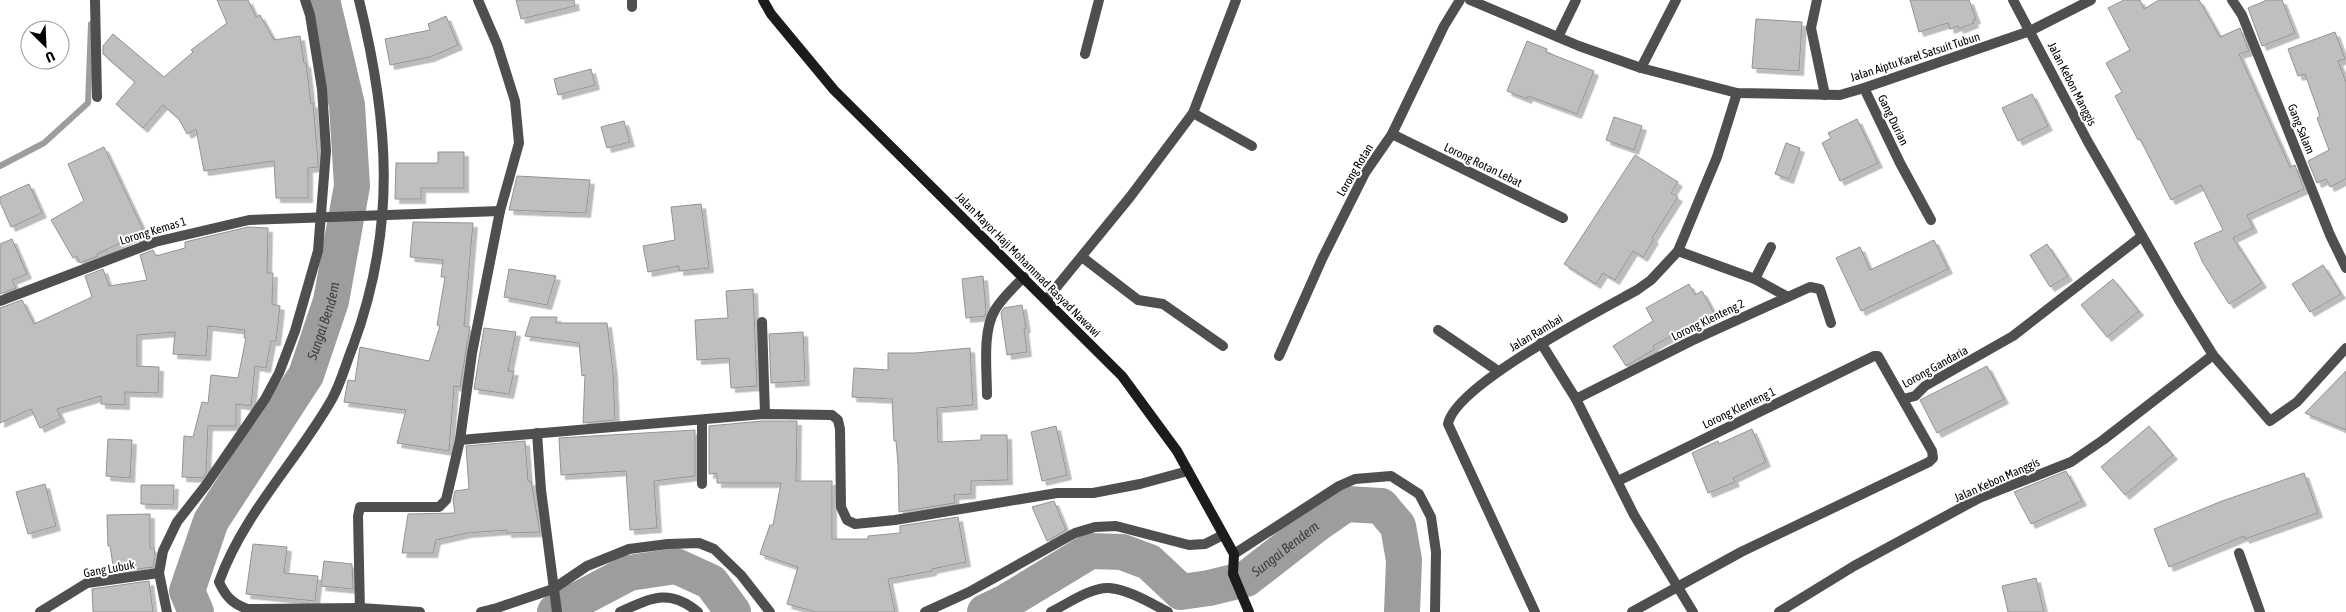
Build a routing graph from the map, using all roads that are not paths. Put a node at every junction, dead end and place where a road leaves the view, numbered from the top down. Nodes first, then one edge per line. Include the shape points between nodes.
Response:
1 (95, 0) edge
2 (305, 0) edge
3 (359, 0) edge
4 (478, 0) edge
5 (762, 0) edge
6 (1099, 0) edge
7 (1236, 0) edge
8 (1460, 0) edge
9 (1470, 0) edge
10 (1576, 0) edge
11 (1676, 0) edge
12 (1817, 0) edge
13 (2013, 0) edge
14 (2090, 0) edge
15 (2232, 0) edge
16 (2030, 31) junction
17 (1558, 37) junction
18 (1085, 54) dead end
19 (1642, 68) junction
20 (1864, 88) junction
21 (1737, 93) junction
22 (1825, 95) junction
23 (97, 97) dead end
24 (1193, 113) junction
25 (1392, 134) junction
26 (1252, 146) dead end
27 (500, 211) junction
28 (383, 214) junction
29 (322, 218) junction
30 (1563, 218) dead end
31 (1931, 220) dead end
32 (2142, 236) junction
33 (1772, 247) dead end
34 (1678, 250) junction
35 (1082, 257) junction
36 (2346, 268) edge
37 (1024, 277) junction
38 (1755, 279) junction
39 (1786, 296) junction
40 (1046, 300) junction
41 (0, 301) edge
42 (762, 322) dead end
43 (1831, 323) dead end
44 (1438, 330) dead end
45 (1541, 344) junction
46 (1223, 346) dead end
47 (2346, 348) edge
48 (2213, 354) junction
49 (1279, 356) dead end
50 (1498, 371) junction
51 (986, 395) dead end
52 (1576, 399) junction
53 (1903, 399) junction
54 (766, 414) junction
55 (702, 420) junction
56 (537, 433) junction
57 (460, 440) junction
58 (1188, 471) junction
59 (1618, 481) junction
60 (702, 484) dead end
61 (1223, 535) junction
62 (2240, 553) dead end
63 (1234, 554) junction
64 (159, 573) junction
65 (1676, 586) junction
66 (553, 589) junction
67 (556, 607) edge
68 (360, 610) edge
69 (40, 612) edge
70 (167, 612) edge
71 (420, 612) edge
72 (481, 612) edge
73 (620, 612) edge
74 (698, 612) edge
75 (770, 612) edge
76 (925, 612) edge
77 (1051, 612) edge
78 (1168, 612) edge
79 (1248, 612) edge
80 (1435, 612) edge
81 (1535, 612) edge
82 (1632, 612) edge
83 (1692, 612) edge
84 (1779, 612) edge
85 (2260, 612) edge

1 - 23 street
2 - 29 street via 322,89 326,151
3 - 28 street via 373,56 384,134
4 - 27 street via 497,44 515,101 519,143
5 - 37 street, Jalan Mayor Haji Mohammad Rasyad Nawawi via 834,90
6 - 18 street
7 - 24 street
8 - 25 street, Lorong Rotan via 1444,26
9 - 17 street, Jalan Aiptu Karel Satsuit Tubun
10 - 17 street
11 - 19 street
12 - 22 street via 1811,28
13 - 16 street, Jalan Kebon Manggis
14 - 16 street, Jalan Aiptu Karel Satsuit Tubun
15 - 36 street, Gang Salam via 2242,15
16 - 20 street, Jalan Aiptu Karel Satsuit Tubun
16 - 32 street, Jalan Kebon Manggis
17 - 19 street, Jalan Aiptu Karel Satsuit Tubun
19 - 21 street, Jalan Aiptu Karel Satsuit Tubun
20 - 22 street, Jalan Aiptu Karel Satsuit Tubun via 1840,95
20 - 31 street, Gang Durian
21 - 22 street, Jalan Aiptu Karel Satsuit Tubun
21 - 34 street, Jalan Rambai via 1717,157
24 - 26 street
24 - 35 street
25 - 30 street, Lorong Rotan Lebat
25 - 49 street, Lorong Rotan via 1365,173
27 - 28 street, Lorong Kemas 1
27 - 57 street via 472,353
28 - 29 street, Lorong Kemas 1
28 - 68 street via 367,308 332,398 250,521 225,563 219,582 231,602 247,609
29 - 41 street, Lorong Kemas 1 via 249,220 179,234
29 - 64 street via 318,251 279,373 265,399 177,522 163,551
32 - 48 street, Jalan Kebon Manggis
32 - 53 street, Lorong Gandaria via 2013,336 1925,386 1914,396
33 - 38 street
34 - 38 street
34 - 45 street, Jalan Rambai via 1651,280 1637,290
35 - 40 street
35 - 46 street via 1138,300 1163,304
37 - 40 street, Jalan Mayor Haji Mohammad Rasyad Nawawi
37 - 51 street via 995,308 991,317
38 - 39 street
39 - 43 street, Lorong Klenteng 2 via 1810,287 1820,289
39 - 52 street, Lorong Klenteng 2
40 - 58 street, Jalan Mayor Haji Mohammad Rasyad Nawawi via 1122,376
42 - 54 street
44 - 50 street
45 - 50 street, Jalan Rambai
45 - 52 street
47 - 48 street, Jalan Kebon Manggis via 2302,397 2270,421
48 - 84 street, Jalan Kebon Manggis via 2071,462 1979,498 1854,566
50 - 81 street, Jalan Rambai via 1454,410 1448,424
52 - 59 street
53 - 59 street, Lorong Klenteng 1 via 1878,356 1871,358
53 - 65 street, Lorong Gandaria via 1932,451 1933,458 1929,462
54 - 55 street
54 - 58 street via 832,415 838,420 841,508 847,520 855,524 1057,493 1093,493
55 - 56 street
55 - 60 street
56 - 57 street
56 - 66 street
57 - 68 street via 446,500 442,505 365,506 358,510
58 - 61 street, Jalan Mayor Haji Mohammad Rasyad Nawawi
59 - 65 street
61 - 63 street, Jalan Mayor Haji Mohammad Rasyad Nawawi
61 - 76 street via 1205,544 1189,546 1116,526 1096,527 1075,533 969,592
62 - 85 street
63 - 79 street via 1233,574
63 - 80 street via 1339,486 1355,479 1392,476 1419,494 1431,517 1436,552
64 - 69 street, Gang Lubuk via 87,583
64 - 70 street
65 - 82 street, Lorong Gandaria
65 - 83 street
66 - 67 street
66 - 72 street
66 - 75 street via 587,566 630,548 699,543 714,549 741,575
68 - 71 street
73 - 74 street via 648,599 670,597 685,601
77 - 78 street via 1108,588 1134,595

